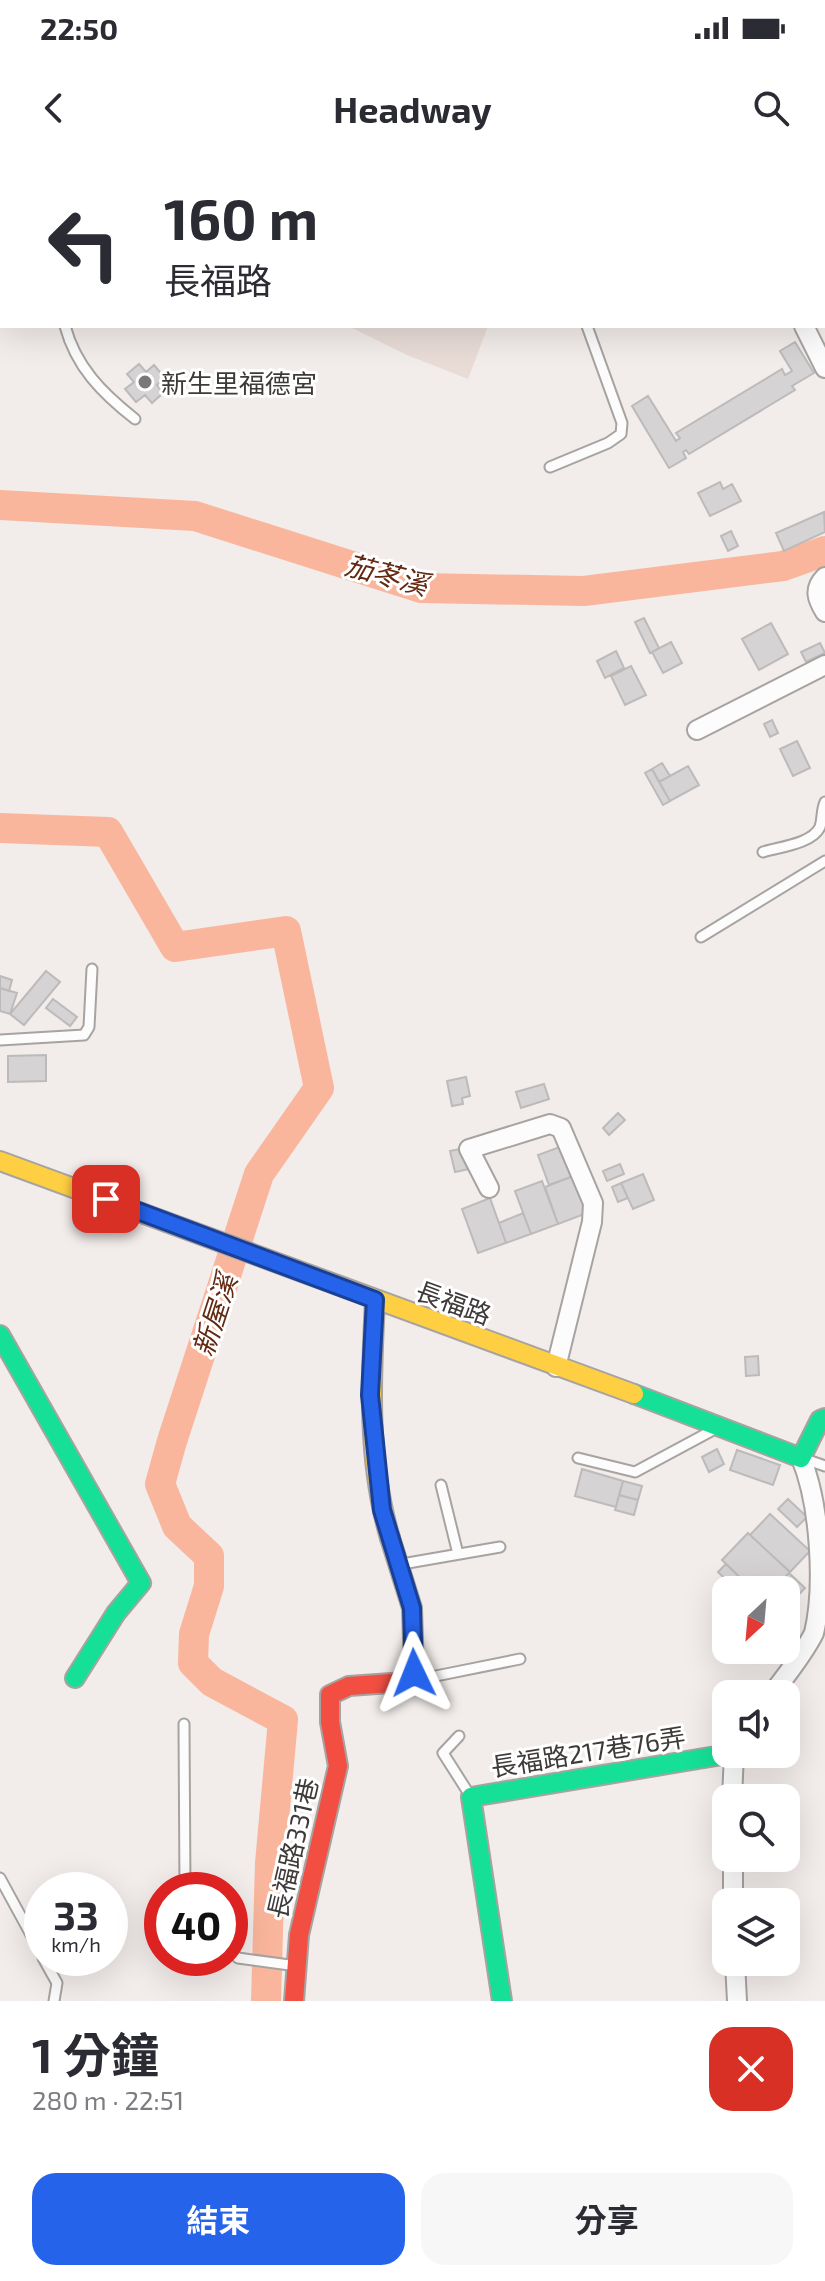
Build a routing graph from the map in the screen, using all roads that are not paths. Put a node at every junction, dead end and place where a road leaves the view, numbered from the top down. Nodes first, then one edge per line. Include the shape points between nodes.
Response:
1 (66, 328) edge
2 (588, 328) edge
3 (805, 328) edge
4 (825, 368) edge
5 (135, 419) dead end
6 (550, 467) dead end
7 (825, 577) edge
8 (825, 612) edge
9 (825, 665) edge
10 (697, 730) dead end
11 (825, 802) edge
12 (763, 852) dead end
13 (825, 861) edge
14 (701, 937) dead end
15 (92, 969) dead end
16 (0, 1040) edge
17 (0, 1161) edge
18 (489, 1188) dead end
19 (375, 1300) junction
20 (0, 1335) edge
21 (556, 1367) junction
22 (825, 1418) edge
23 (722, 1426) junction
24 (818, 1436) edge
25 (578, 1458) dead end
26 (801, 1458) junction
27 (825, 1466) edge
28 (441, 1485) dead end
29 (500, 1547) dead end
30 (458, 1554) junction
31 (399, 1565) junction
32 (520, 1659) dead end
33 (75, 1678) dead end
34 (782, 1680) edge
35 (405, 1682) junction
36 (184, 1724) dead end
37 (459, 1736) dead end
38 (712, 1757) edge
39 (471, 1797) junction
40 (185, 1872) edge
41 (0, 1878) edge
42 (24, 1922) edge
43 (248, 1959) edge
44 (290, 1965) junction
45 (53, 1976) edge
46 (736, 1976) edge
47 (54, 2001) edge
48 (294, 2001) edge
49 (502, 2001) edge
50 (737, 2001) edge

1 - 5 lane via 80,364
2 - 6 lane via 622,423 621,434
3 - 4 street
7 - 8 street via 816,597
9 - 10 street
11 - 12 lane via 818,831
13 - 14 lane
15 - 16 lane via 89,1027 84,1035
17 - 19 street, 長福路
18 - 21 street via 469,1149 550,1124 561,1128 593,1203
19 - 21 street, 長福路
19 - 31 street via 370,1395 382,1510
20 - 33 street via 141,1583
21 - 23 street, 長福路
22 - 24 street
23 - 25 lane via 635,1472
23 - 26 street, 長福路
24 - 26 street
26 - 27 lane
26 - 34 street via 815,1494 825,1566 822,1606 816,1630
28 - 30 lane
29 - 30 lane
30 - 31 lane
31 - 35 street via 412,1608 414,1673
32 - 35 lane
35 - 44 street, 長福路331巷 via 349,1686 330,1695 338,1766
36 - 40 lane
37 - 39 lane via 443,1753
38 - 39 street, 長福路217巷76弄
39 - 49 street, 長福路217巷76弄
41 - 42 lane
43 - 44 lane
44 - 48 street, 長福路331巷
45 - 47 lane
46 - 50 street

